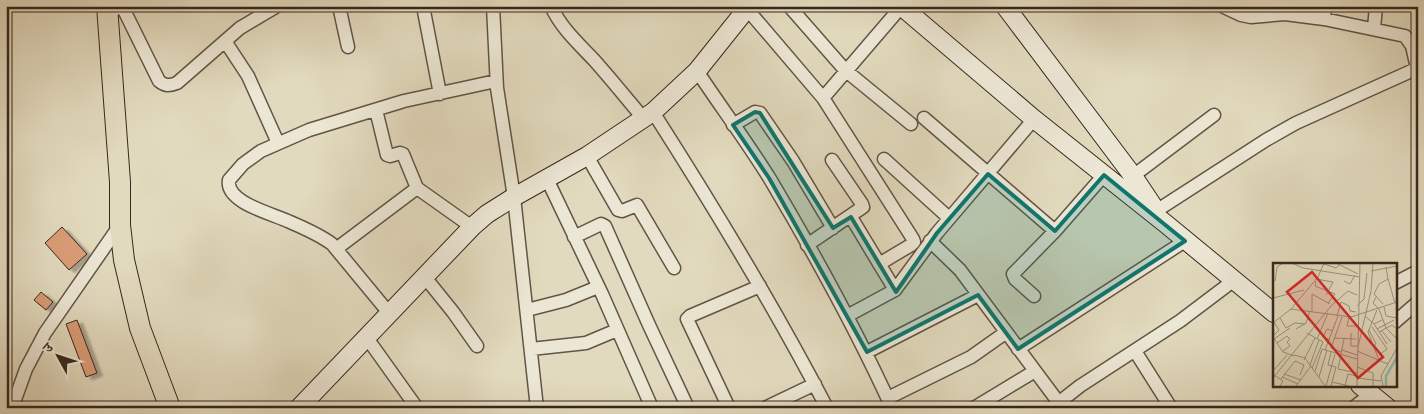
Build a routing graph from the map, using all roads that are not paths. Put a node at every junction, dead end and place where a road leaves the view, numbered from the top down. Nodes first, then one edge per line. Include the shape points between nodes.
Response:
1 (277, 6) edge
2 (338, 6) edge
3 (424, 6) edge
4 (493, 6) edge
5 (551, 6) edge
6 (789, 6) edge
7 (901, 6) edge
8 (1005, 6) edge
9 (1222, 6) edge
10 (1376, 6) edge
11 (748, 8) edge
12 (105, 9) edge
13 (1279, 10) edge
14 (1242, 11) edge
15 (1324, 13) edge
16 (1374, 29) junction
17 (225, 41) junction
18 (348, 47) dead end
19 (1417, 68) edge
20 (846, 70) junction
21 (697, 71) junction
22 (496, 82) junction
23 (440, 94) junction
24 (822, 98) junction
25 (376, 110) junction
26 (648, 115) junction
27 (1214, 115) dead end
28 (924, 118) dead end
29 (1034, 119) junction
30 (912, 124) dead end
31 (733, 125) junction
32 (278, 143) junction
33 (587, 156) junction
34 (884, 159) dead end
35 (832, 160) dead end
36 (988, 174) junction
37 (1104, 175) junction
38 (1132, 176) junction
39 (547, 179) junction
40 (417, 188) junction
41 (514, 197) junction
42 (850, 217) junction
43 (949, 218) junction
44 (1161, 218) junction
45 (472, 227) junction
46 (833, 228) junction
47 (116, 230) junction
48 (1055, 231) junction
49 (574, 237) junction
50 (930, 241) junction
51 (1185, 241) junction
52 (807, 245) junction
53 (336, 248) junction
54 (879, 264) junction
55 (674, 268) dead end
56 (1418, 271) edge
57 (424, 276) junction
58 (1233, 281) junction
59 (1396, 282) edge
60 (760, 286) junction
61 (598, 287) junction
62 (895, 290) junction
63 (978, 295) junction
64 (1034, 296) dead end
65 (1418, 302) edge
66 (527, 310) junction
67 (1273, 312) edge
68 (389, 313) junction
69 (847, 316) junction
70 (1396, 321) edge
71 (617, 330) junction
72 (1005, 333) junction
73 (367, 338) junction
74 (477, 346) dead end
75 (531, 349) junction
76 (1018, 349) junction
77 (1135, 351) junction
78 (867, 352) junction
79 (1035, 371) junction
80 (815, 384) junction
81 (1366, 390) edge
82 (890, 403) edge
83 (1061, 404) edge
84 (12, 408) edge
85 (161, 408) edge
86 (170, 408) edge
87 (299, 408) edge
88 (417, 408) edge
89 (537, 408) edge
90 (652, 408) edge
91 (688, 408) edge
92 (729, 408) edge
93 (765, 408) edge
94 (828, 408) edge
95 (974, 408) edge
96 (1171, 408) edge
97 (1353, 408) edge
98 (1388, 408) edge

1 - 17 street
2 - 18 street
3 - 23 street
4 - 22 street
5 - 26 street via 567,32
6 - 20 street
7 - 20 street
7 - 29 street
8 - 38 street
9 - 14 street
10 - 16 street
11 - 21 street
11 - 24 street
12 - 17 street via 122,6 159,81 164,85 177,83
12 - 47 main road via 120,182
13 - 14 street via 1251,17
13 - 15 street
15 - 16 street
16 - 19 street via 1405,36
17 - 32 street via 251,83
19 - 44 street via 1266,140
20 - 24 street
20 - 30 street
21 - 26 street
21 - 31 street
22 - 23 street
22 - 41 street
23 - 25 street
24 - 54 street via 913,239 911,245
25 - 32 street
25 - 40 street via 387,155 403,154
26 - 33 street
26 - 60 street
27 - 38 street
28 - 36 street
29 - 36 street
29 - 37 street
31 - 46 street via 755,112 760,113
31 - 52 street via 769,178
32 - 53 street via 243,164 229,180 229,188 252,207 289,221
33 - 39 street
33 - 55 street via 618,210 638,206
34 - 43 street
35 - 42 street via 863,206
36 - 43 street
36 - 48 street
37 - 44 street
37 - 48 street
38 - 44 street
39 - 41 street
39 - 49 street
40 - 45 street
40 - 53 street
41 - 45 street
41 - 66 street
42 - 46 street
42 - 54 street
43 - 50 street
44 - 51 street
45 - 57 street
46 - 52 street
47 - 84 street via 45,333 26,369
47 - 85 main road via 116,261 132,330
47 - 86 main road via 140,328
48 - 64 street via 1013,274
49 - 61 street
49 - 91 street via 600,224 605,226
50 - 62 street
50 - 63 street via 960,270
51 - 58 street
51 - 76 street
52 - 69 street
53 - 68 street
54 - 62 street
56 - 59 street
57 - 68 street
57 - 74 street
58 - 67 street
58 - 77 street
60 - 80 street
60 - 92 street via 687,319
61 - 66 street via 556,304
61 - 71 street
62 - 69 street
63 - 72 street
63 - 78 street
65 - 70 street
66 - 75 street
68 - 73 street
69 - 78 street
71 - 75 street via 586,344
71 - 90 street
72 - 76 street
72 - 82 street
73 - 87 street
73 - 88 street
75 - 89 street
76 - 79 street
77 - 83 street
77 - 96 street
78 - 82 street
79 - 83 street
79 - 95 street
80 - 93 street
80 - 94 street
81 - 97 street
81 - 98 street

